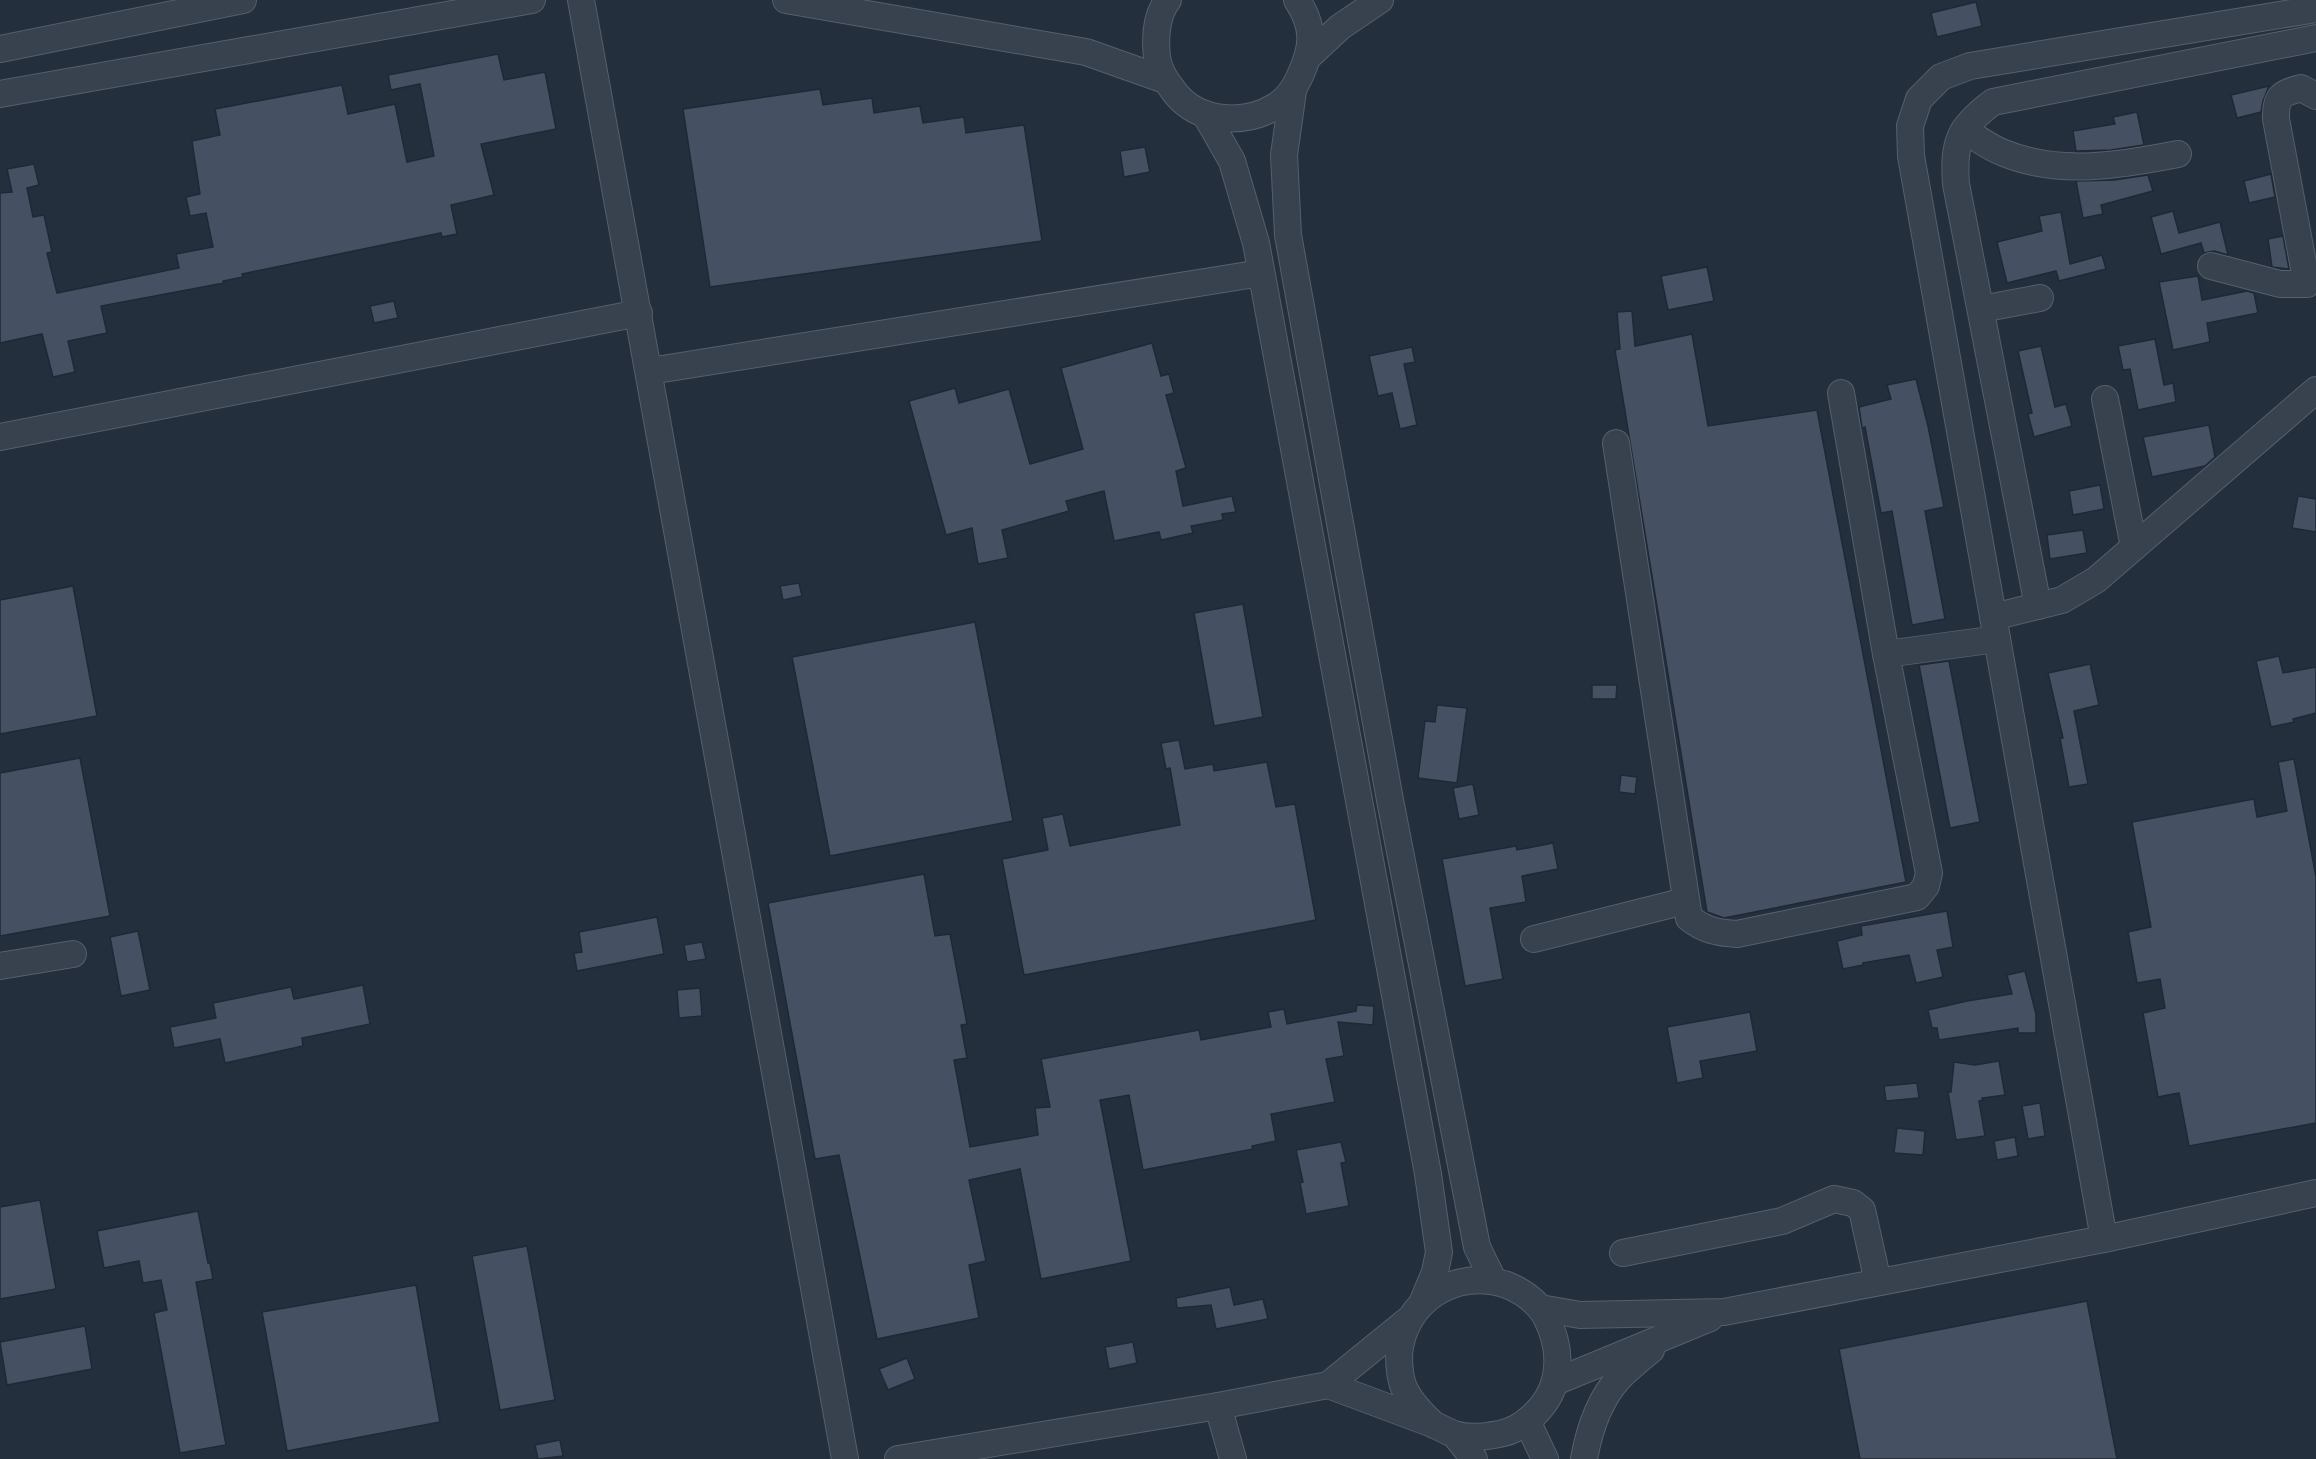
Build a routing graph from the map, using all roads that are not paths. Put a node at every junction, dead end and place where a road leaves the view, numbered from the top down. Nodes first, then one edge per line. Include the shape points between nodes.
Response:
1 (243, 0) edge
2 (532, 0) edge
3 (581, 0) edge
4 (786, 0) edge
5 (1168, 0) edge
6 (1297, 0) edge
7 (1380, 0) edge
8 (2316, 9) edge
9 (2316, 38) edge
10 (0, 49) edge
11 (1310, 56) junction
12 (1165, 80) junction
13 (1293, 91) junction
14 (0, 94) edge
15 (2316, 96) edge
16 (1205, 114) junction
17 (1964, 130) junction
18 (2178, 154) dead end
19 (2211, 266) dead end
20 (1262, 273) junction
21 (2311, 284) edge
22 (2040, 298) dead end
23 (1981, 309) junction
24 (639, 313) junction
25 (650, 371) junction
26 (2316, 390) edge
27 (1841, 393) dead end
28 (2105, 399) dead end
29 (0, 437) edge
30 (1616, 443) dead end
31 (2134, 547) junction
32 (2038, 606) junction
33 (1995, 628) junction
34 (1886, 654) junction
35 (1685, 901) junction
36 (1534, 939) dead end
37 (73, 954) dead end
38 (0, 966) edge
39 (2316, 1194) edge
40 (2104, 1239) junction
41 (1623, 1253) dead end
42 (1493, 1280) junction
43 (1878, 1282) junction
44 (1540, 1308) junction
45 (1416, 1310) junction
46 (1724, 1312) junction
47 (1665, 1337) junction
48 (1555, 1382) junction
49 (1328, 1385) junction
50 (1218, 1406) junction
51 (1527, 1421) junction
52 (1444, 1430) junction
53 (845, 1459) edge
54 (898, 1459) edge
55 (1233, 1459) edge
56 (1474, 1459) edge
57 (1545, 1459) edge
58 (1584, 1459) edge

1 - 10 street
2 - 14 street
3 - 24 street
4 - 12 street via 1086,52
5 - 12 street via 1155,37 1158,65
6 - 11 street via 1310,29
7 - 11 street via 1340,27
8 - 33 street via 1970,66 1941,77 1919,99 1910,126 1911,156
9 - 17 street via 1993,102 1974,116
11 - 13 street
12 - 16 street via 1182,101
13 - 16 street via 1277,105 1252,117 1223,119
13 - 42 street via 1284,155 1288,235 1390,800 1477,1247
15 - 21 street via 2301,88 2283,93 2276,103 2276,119
16 - 20 street via 1232,161
17 - 18 street via 2002,153 2059,166 2132,163
17 - 23 street via 1954,160 1956,184
19 - 21 street via 2280,284
20 - 25 street
20 - 45 street via 1428,1174 1439,1252 1435,1272
22 - 23 street
23 - 32 street
24 - 25 street
24 - 29 street
25 - 53 street
26 - 31 street
27 - 34 street
28 - 31 street
30 - 35 street
31 - 32 street via 2096,580 2062,600
32 - 33 street
33 - 34 street
33 - 40 street
34 - 35 street via 1929,873 1926,886 1917,897 1737,934 1716,933 1699,926 1689,918
35 - 36 street
37 - 38 street
39 - 40 street
40 - 43 street
41 - 43 street via 1782,1221 1833,1199 1853,1203 1862,1210
42 - 44 street via 1519,1290
42 - 45 street via 1467,1280 1443,1287
43 - 46 street
44 - 46 street via 1580,1315
44 - 48 street via 1554,1332 1558,1359
45 - 49 street
45 - 52 street via 1400,1342 1404,1388 1416,1409
46 - 47 street
47 - 48 street
47 - 58 street via 1618,1379 1600,1407
48 - 51 street via 1544,1404
49 - 50 street
49 - 52 street
50 - 54 street
50 - 55 street
51 - 52 street via 1505,1433 1480,1438
51 - 57 street
52 - 56 street

